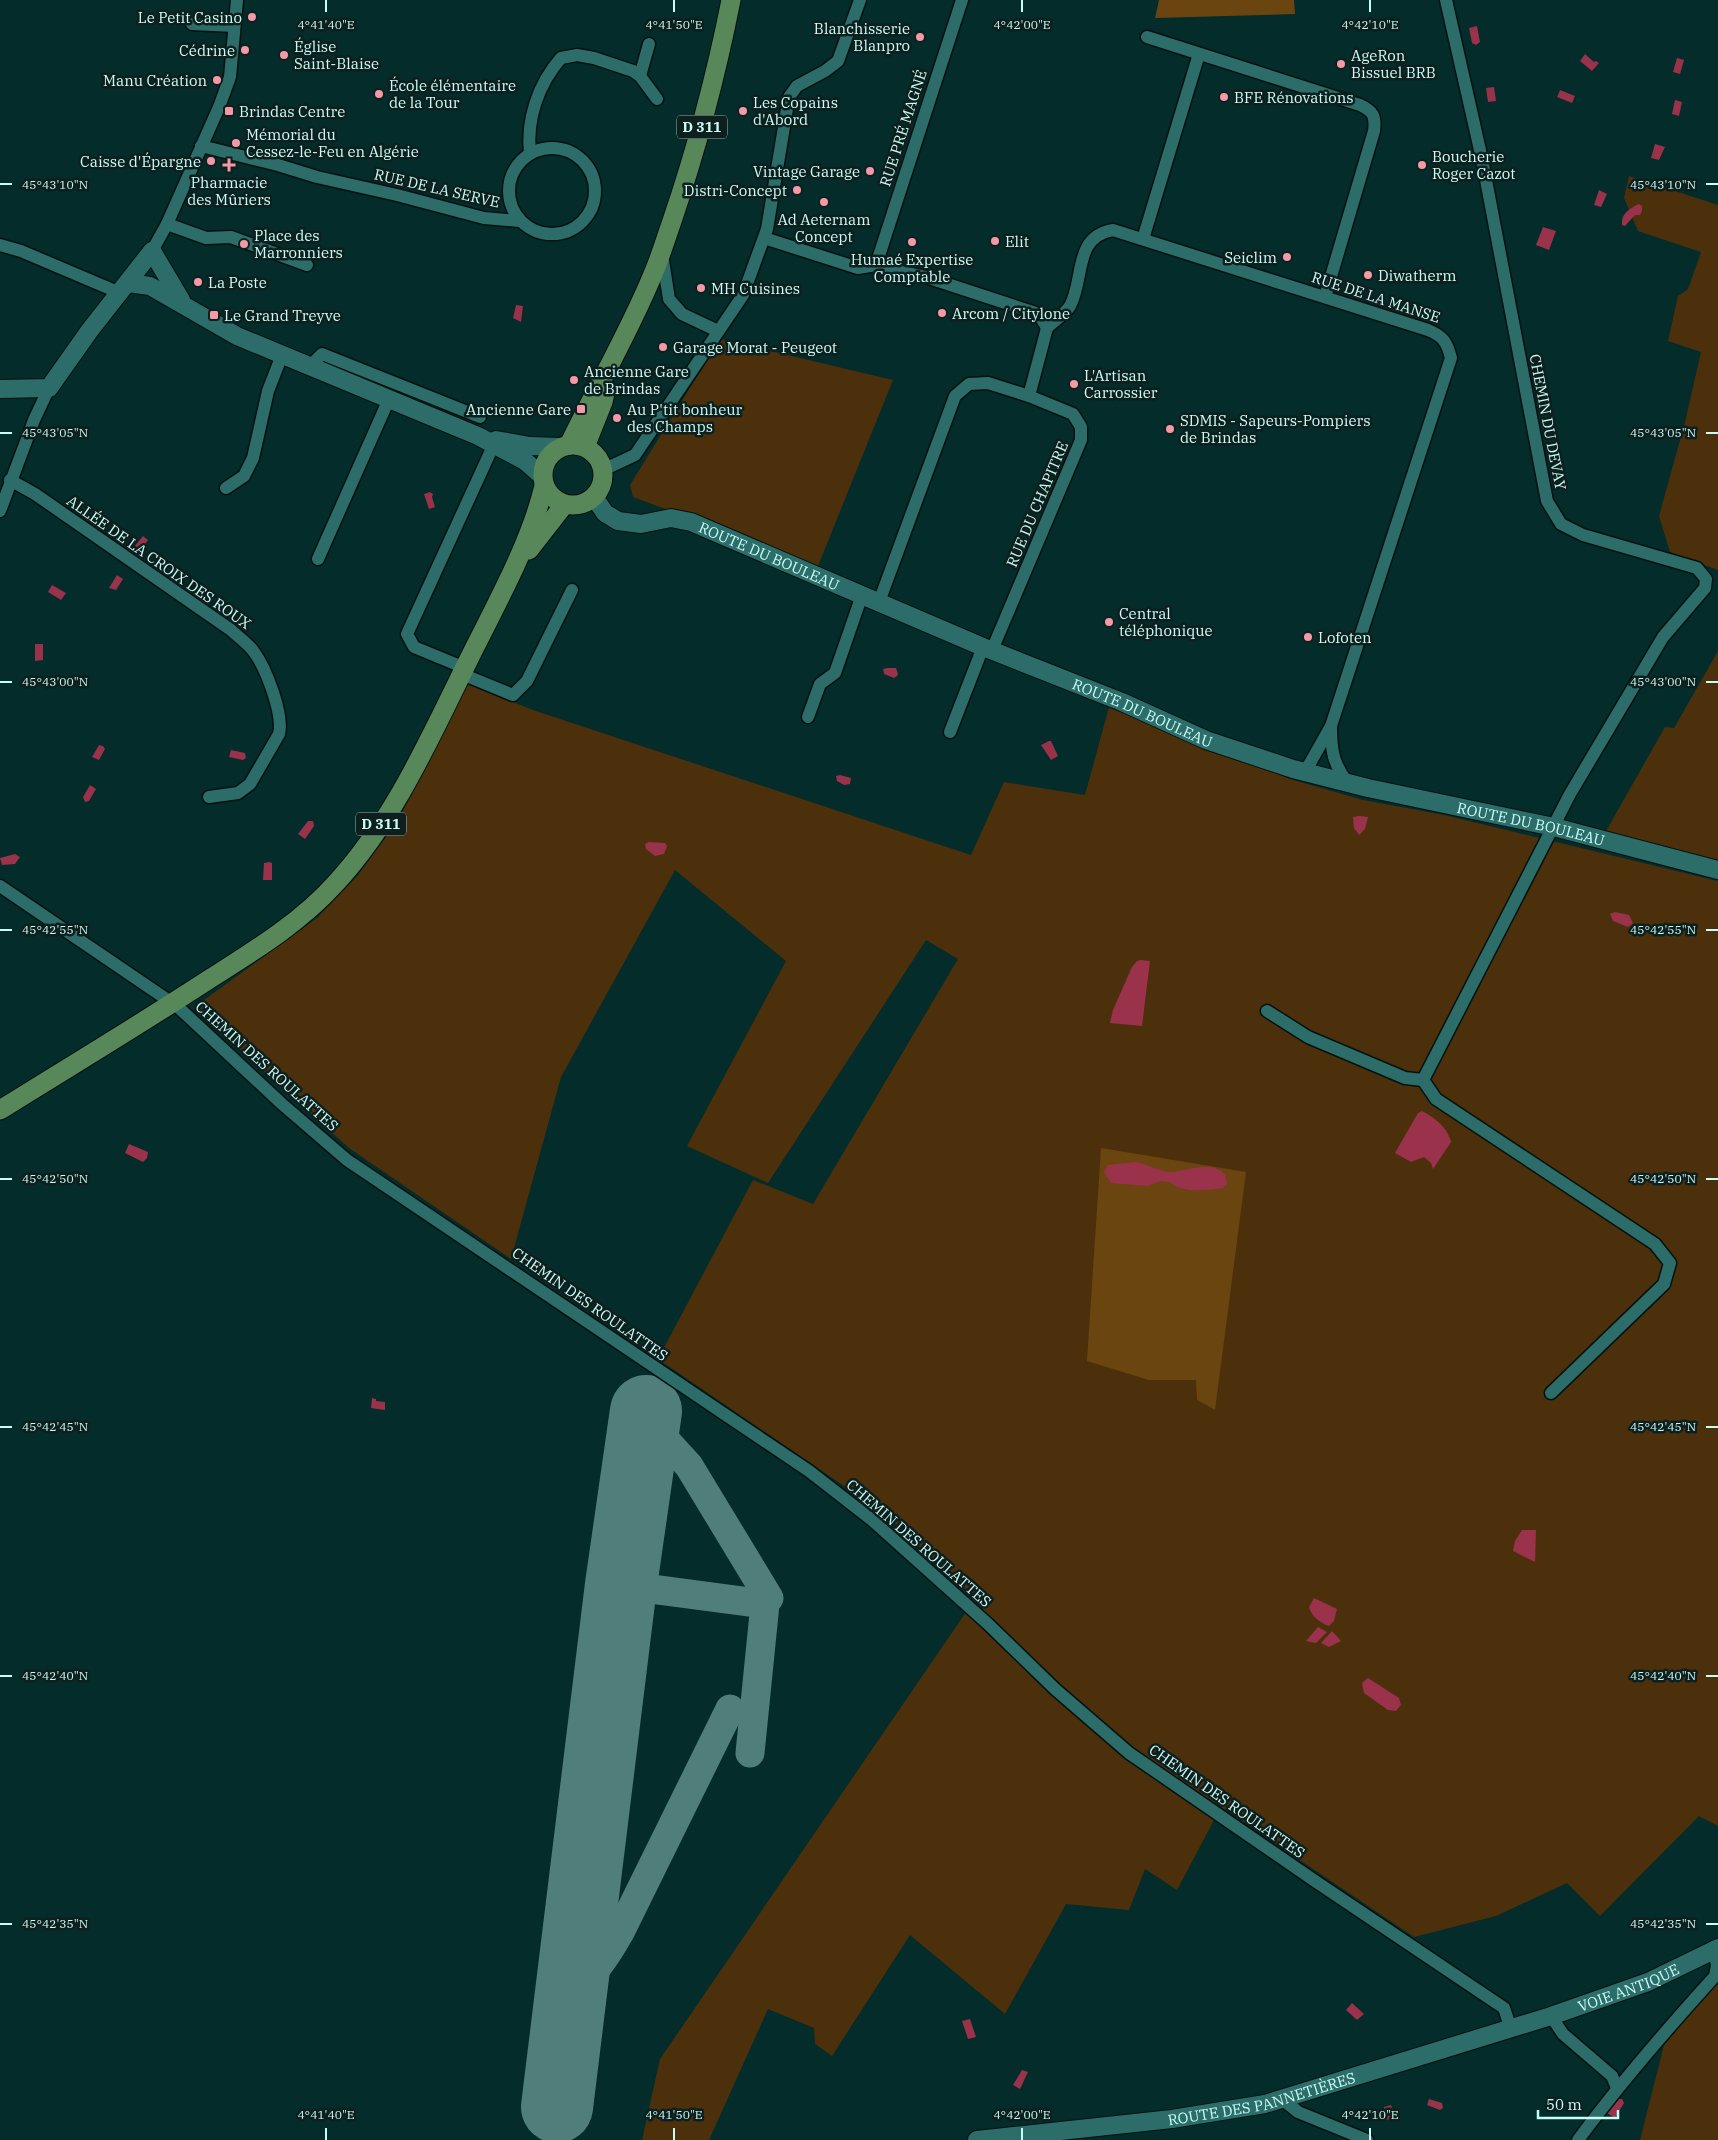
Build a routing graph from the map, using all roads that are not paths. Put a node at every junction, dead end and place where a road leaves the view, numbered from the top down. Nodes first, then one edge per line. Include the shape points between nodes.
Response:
1 (237, 0) edge
2 (731, 0) edge
3 (860, 0) edge
4 (962, 0) edge
5 (1446, 0) edge
6 (192, 24) dead end
7 (234, 26) junction
8 (1148, 37) dead end
9 (650, 44) dead end
10 (1199, 54) junction
11 (640, 76) junction
12 (657, 99) dead end
13 (201, 146) junction
14 (530, 153) junction
15 (520, 221) junction
16 (167, 224) junction
17 (764, 238) junction
18 (1143, 239) junction
19 (0, 246) edge
20 (661, 252) junction
21 (148, 257) junction
22 (307, 265) dead end
23 (876, 265) junction
24 (124, 288) junction
25 (161, 291) junction
26 (1324, 297) junction
27 (184, 304) junction
28 (1047, 328) junction
29 (718, 331) junction
30 (282, 355) junction
31 (310, 366) junction
32 (49, 388) junction
33 (0, 389) edge
34 (1029, 396) junction
35 (389, 399) junction
36 (480, 417) dead end
37 (486, 440) junction
38 (571, 446) junction
39 (603, 470) junction
40 (10, 480) junction
41 (543, 481) junction
42 (226, 488) dead end
43 (594, 497) junction
44 (564, 504) junction
45 (0, 511) edge
46 (318, 558) dead end
47 (510, 577) junction
48 (572, 590) dead end
49 (862, 595) junction
50 (880, 602) junction
51 (987, 648) junction
52 (463, 671) junction
53 (808, 717) dead end
54 (1331, 726) junction
55 (950, 732) dead end
56 (1304, 772) junction
57 (1348, 783) junction
58 (209, 797) dead end
59 (1554, 827) junction
60 (1718, 870) edge
61 (0, 886) edge
62 (172, 1003) junction
63 (1267, 1011) dead end
64 (1424, 1080) junction
65 (0, 1110) edge
66 (1551, 1393) dead end
67 (1716, 1949) edge
68 (1543, 2019) junction
69 (1511, 2029) junction
70 (1617, 2088) junction
71 (1282, 2099) junction
72 (977, 2140) edge
73 (1367, 2140) edge
74 (1578, 2140) edge

1 - 7 street
2 - 20 main road, D 311 via 703,122
3 - 17 street via 838,61 797,86 789,97
4 - 23 street, RUE PRÉ MAGNÉ
5 - 59 street, CHEMIN DU DEVAY via 1482,159 1547,501 1561,524 1583,535 1698,568 1706,580 1705,588 1663,637 1570,794
6 - 7 street
7 - 13 street via 230,77
8 - 10 street
9 - 11 street
10 - 18 street
10 - 26 street via 1360,105 1374,114 1374,131
11 - 12 street
11 - 14 street via 594,58 577,55 561,58 548,72 538,96 528,136
13 - 15 street, RUE DE LA SERVE via 484,218
13 - 16 street
14 - 15 street, RUE DE LA SERVE via 512,172 508,185 513,211
14 - 15 street, RUE DE LA SERVE via 544,148 559,148 574,153 593,175 594,205 576,228 562,234 547,235
16 - 21 street
16 - 22 street via 206,238 231,237
17 - 23 street via 858,268
17 - 29 street via 743,295
18 - 26 street, RUE DE LA MANSE
18 - 28 street, RUE DE LA MANSE via 1113,230 1093,237 1087,246 1070,306
19 - 24 street
20 - 29 street via 669,300 682,314
20 - 38 main road, D 311
21 - 24 street
21 - 25 street via 149,278
21 - 27 street
23 - 28 street via 926,277 1039,314
24 - 25 street via 150,286
24 - 32 street
25 - 27 street
26 - 54 street, RUE DE LA MANSE via 1442,336 1451,358
27 - 30 street via 237,336
28 - 34 street
29 - 39 street via 635,456
30 - 31 street
30 - 42 street via 268,391 253,458 244,476
31 - 35 street
31 - 36 street via 322,354
32 - 33 street
32 - 40 street
34 - 50 street, RUE DU CHAPITRE via 988,383 969,384 955,396
34 - 51 street, RUE DU CHAPITRE via 1073,414 1081,427 1081,440
35 - 37 street
35 - 46 street
37 - 38 street
37 - 41 street via 525,461
37 - 52 street via 407,634 414,647
38 - 39 main road via 594,453
38 - 41 main road via 547,459
39 - 43 main road via 600,490
40 - 45 street
40 - 58 street, ALLÉE DE LA CROIX DES ROUX via 231,630 254,652 280,714 279,734 250,784 238,793
41 - 44 main road via 548,494
41 - 47 main road, D 311 via 540,504
43 - 44 main road via 575,506
43 - 49 street, ROUTE DU BOULEAU via 605,513 618,521 641,524 670,518 691,522
44 - 47 main road, D 311
47 - 52 main road, D 311
48 - 52 street via 528,682 513,695
49 - 50 street, ROUTE DU BOULEAU
49 - 53 street via 835,673 820,684
50 - 51 street, ROUTE DU BOULEAU
51 - 55 street, RUE DU CHAPITRE
51 - 56 street, ROUTE DU BOULEAU via 1122,702 1206,740
52 - 62 main road, D 311 via 420,760 393,806 335,885 311,908 257,949
54 - 56 street
54 - 57 street via 1332,751 1340,773
56 - 57 street, ROUTE DU BOULEAU
57 - 59 street, ROUTE DU BOULEAU
59 - 60 street, ROUTE DU BOULEAU
59 - 64 street, CHEMIN DU DEVAY
61 - 62 street, CHEMIN DES ROULATTES
62 - 65 main road, D 311
62 - 69 street, CHEMIN DES ROULATTES via 348,1160 809,1472 872,1520 1129,1753 1504,2008
63 - 64 street via 1308,1037 1405,1078
64 - 66 street via 1436,1098 1655,1244 1670,1263 1664,1284
67 - 68 street, VOIE ANTIQUE via 1648,1982
67 - 70 street via 1715,1976
68 - 69 street, ROUTE DES PANNETIÈRES
68 - 70 street via 1612,2076
69 - 71 street, ROUTE DES PANNETIÈRES
70 - 74 street
71 - 72 street, ROUTE DES PANNETIÈRES via 1172,2119
71 - 73 street via 1298,2112

